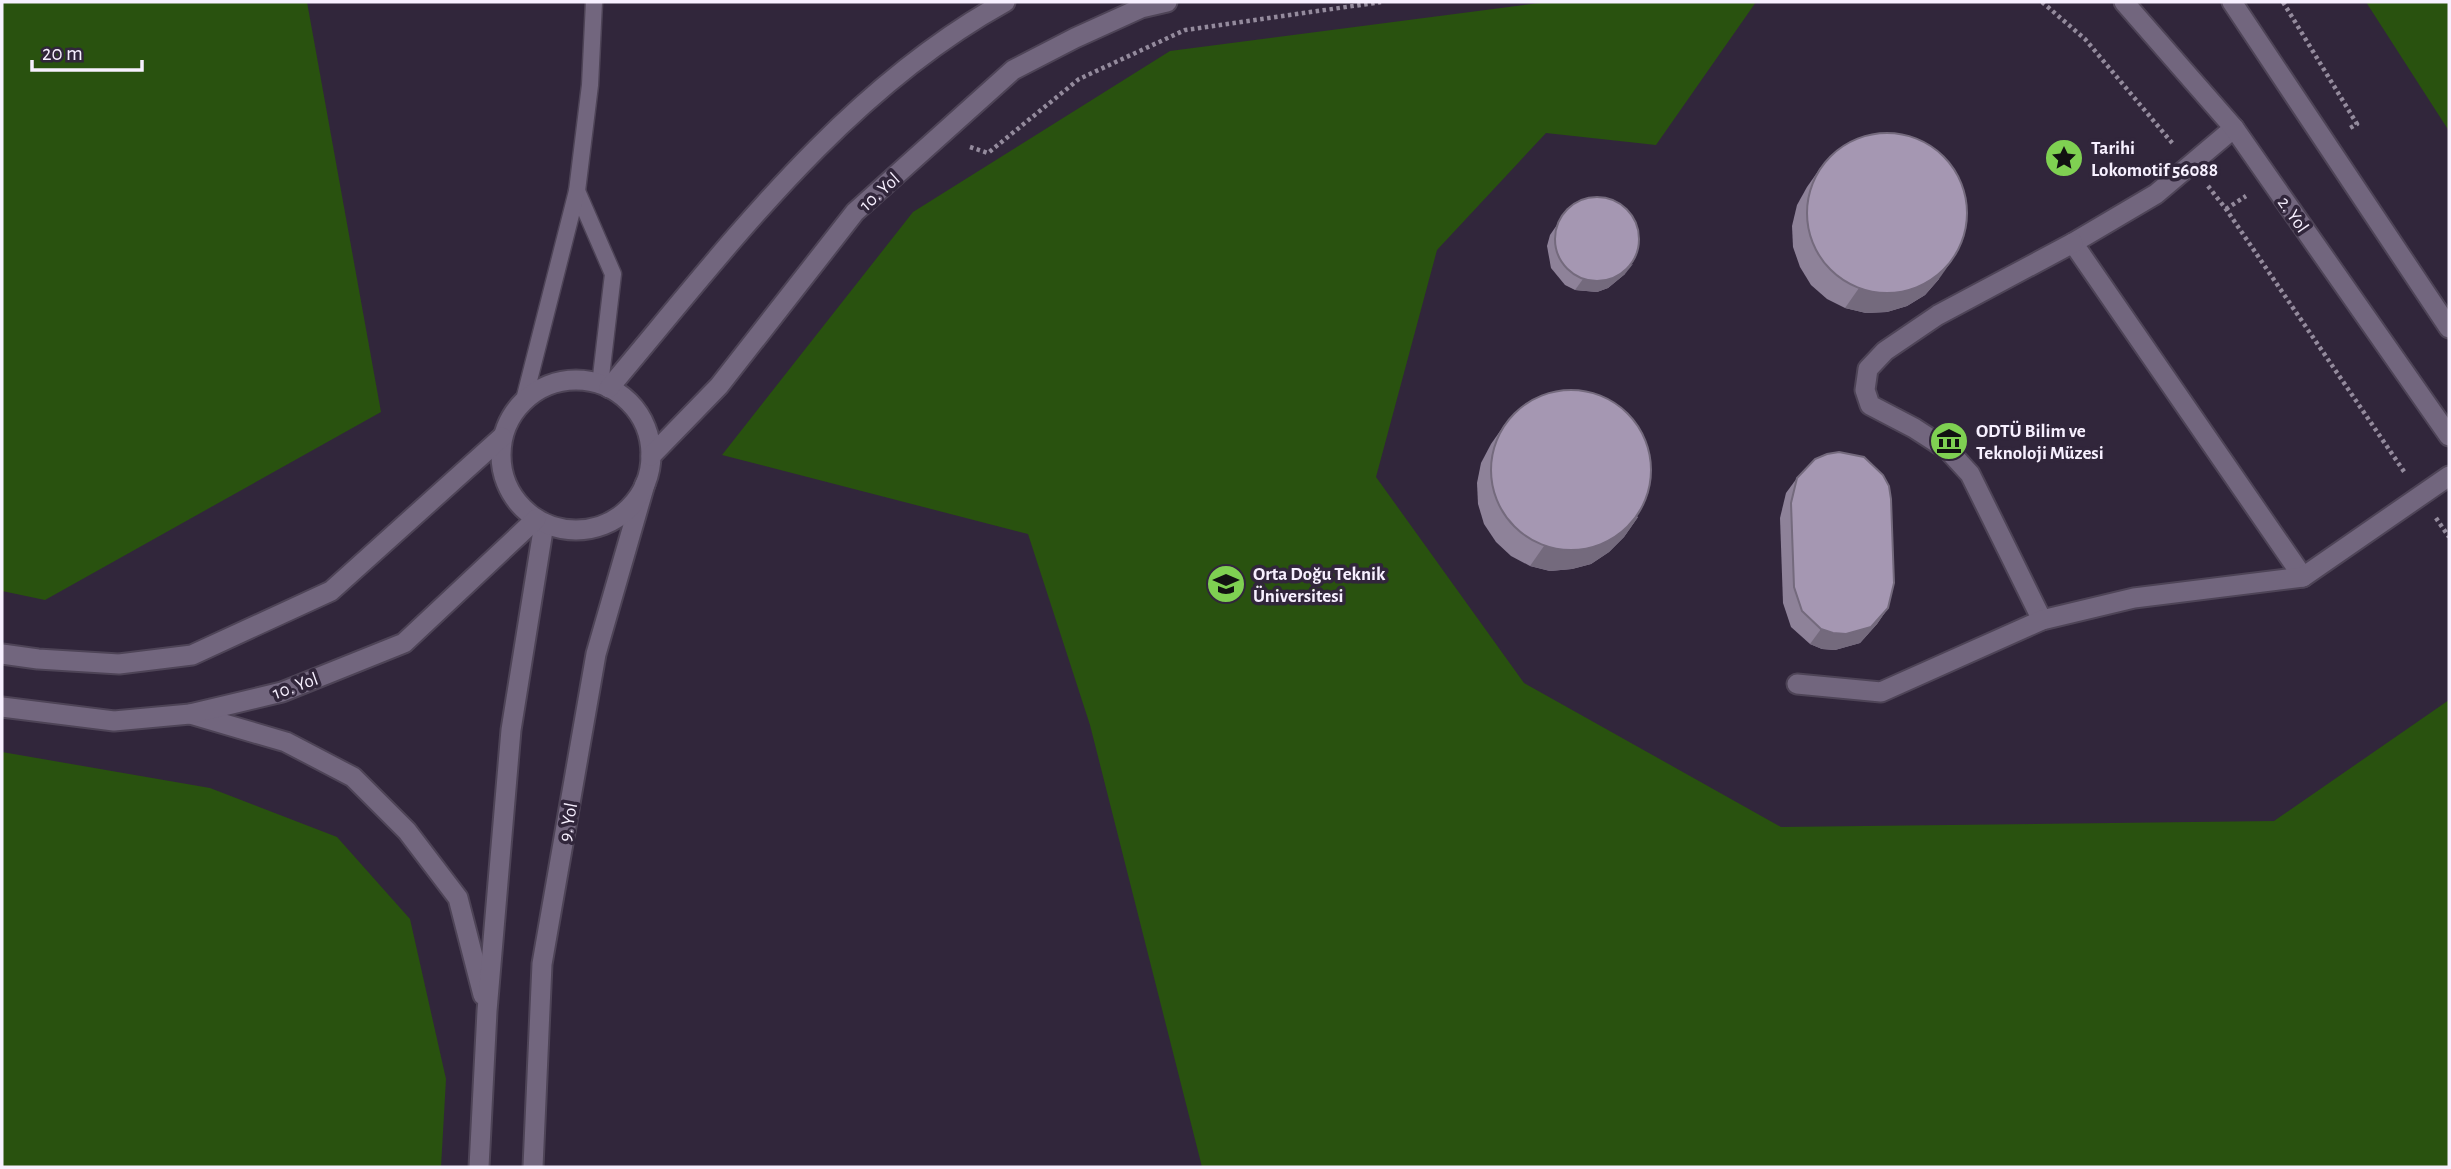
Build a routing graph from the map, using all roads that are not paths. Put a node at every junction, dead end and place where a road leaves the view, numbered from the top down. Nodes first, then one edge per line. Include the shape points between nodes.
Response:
1 (594, 2) edge
2 (1005, 2) edge
3 (1167, 2) edge
4 (2124, 2) edge
5 (2232, 2) edge
6 (2234, 128) junction
7 (577, 191) junction
8 (2073, 243) junction
9 (2449, 328) edge
10 (605, 386) junction
11 (524, 400) junction
12 (2449, 436) edge
13 (502, 437) junction
14 (651, 456) junction
15 (2449, 476) edge
16 (645, 484) junction
17 (540, 522) junction
18 (2303, 577) junction
19 (2042, 620) junction
20 (2, 654) edge
21 (1797, 684) dead end
22 (2, 707) edge
23 (190, 714) junction
24 (487, 1011) junction
25 (479, 1167) edge
26 (533, 1167) edge

1 - 7 lane
2 - 10 street via 962,26 867,102 772,194
3 - 14 street, 10. Yol via 1130,13 1013,70 855,212 719,386
4 - 6 street, 2. Yol
5 - 9 street
6 - 8 street via 2156,194
6 - 12 street, 2. Yol
7 - 10 lane via 613,274
7 - 11 lane
8 - 18 street
8 - 19 street via 1938,315 1885,352 1868,369 1865,390 1870,405 1948,450 1970,474
10 - 11 street via 560,382
10 - 14 street via 640,417
11 - 13 street
13 - 17 street via 500,461 506,484 518,504
13 - 20 street via 331,591 192,655 119,664
14 - 16 street
15 - 18 street
16 - 17 street via 633,505 592,529 567,530
16 - 26 street, 9. Yol via 596,654 542,964
17 - 23 street, 10. Yol via 404,643 282,692
17 - 24 street via 511,730
18 - 19 street via 2134,597
19 - 21 street via 1881,692
22 - 23 street, 10. Yol via 114,721
23 - 24 street via 286,742 353,777 407,831 458,898
24 - 25 street

